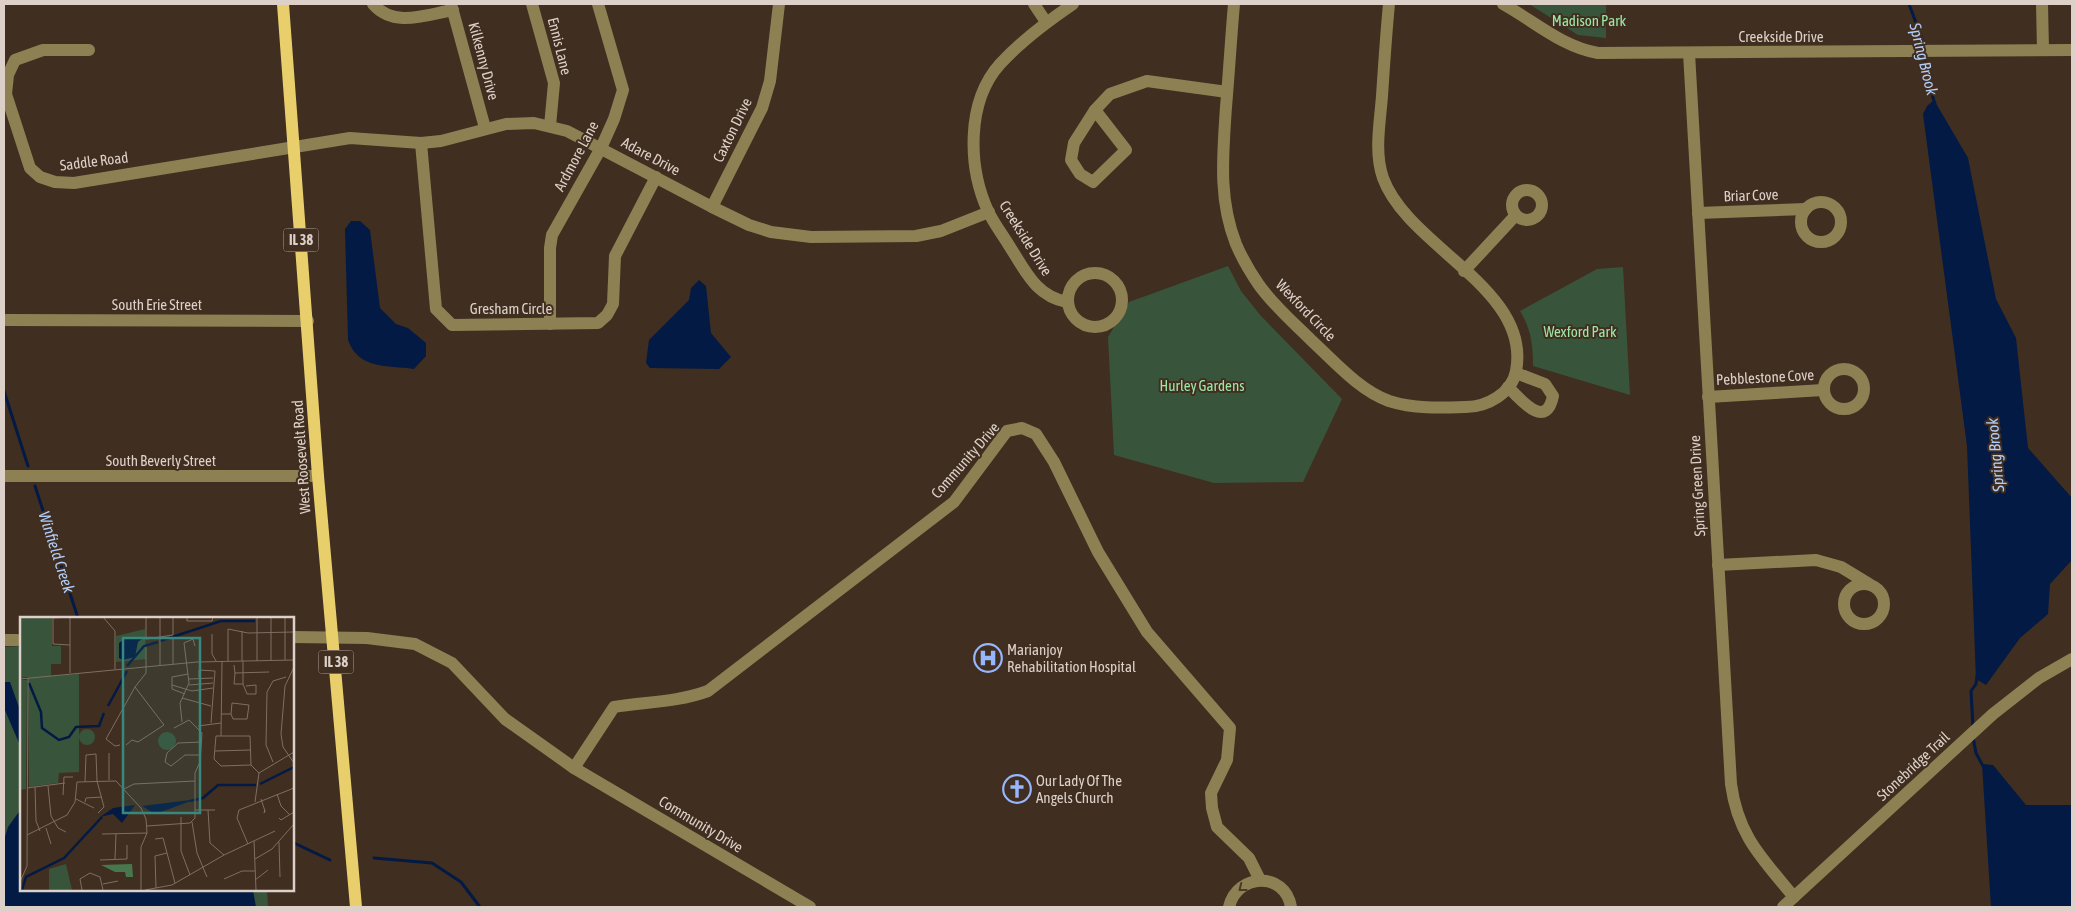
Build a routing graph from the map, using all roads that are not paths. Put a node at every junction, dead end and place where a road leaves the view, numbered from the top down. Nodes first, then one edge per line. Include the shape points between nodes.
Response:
1 (283, 4) edge
2 (373, 4) edge
3 (532, 4) edge
4 (598, 4) edge
5 (779, 4) edge
6 (1034, 4) edge
7 (1073, 4) edge
8 (1234, 4) edge
9 (1388, 4) edge
10 (1503, 4) edge
11 (2042, 4) edge
12 (452, 7) edge
13 (1046, 22) junction
14 (89, 50) dead end
15 (2042, 50) junction
16 (2072, 50) edge
17 (1688, 53) junction
18 (1227, 92) junction
19 (1095, 110) junction
20 (550, 126) junction
21 (485, 128) junction
22 (421, 143) junction
23 (294, 146) junction
24 (601, 148) junction
25 (656, 177) junction
26 (712, 207) junction
27 (1806, 209) dead end
28 (988, 212) junction
29 (1698, 213) junction
30 (1515, 216) dead end
31 (1464, 271) junction
32 (1068, 302) junction
33 (6, 320) dead end
34 (308, 321) junction
35 (550, 324) junction
36 (1516, 373) junction
37 (1508, 387) junction
38 (1823, 390) dead end
39 (1708, 397) junction
40 (4, 476) edge
41 (318, 476) junction
42 (1718, 565) junction
43 (1868, 584) dead end
44 (334, 636) junction
45 (294, 637) edge
46 (4, 640) edge
47 (17, 640) dead end
48 (2072, 659) edge
49 (574, 768) junction
50 (1260, 880) junction
51 (1794, 897) junction
52 (356, 907) edge
53 (810, 907) edge
54 (1229, 907) edge
55 (1290, 907) edge
56 (1784, 907) edge

1 - 23 main road, West Roosevelt Road / IL 38
2 - 12 street via 391,17 404,18
3 - 20 street, Ennis Lane via 554,83
4 - 24 street, Ardmore Lane via 623,90
5 - 26 street, Caxton Drive via 770,81 762,108
6 - 13 street
7 - 13 street, Creekside Drive
8 - 18 street, Wexford Circle
9 - 31 street, Wexford Circle via 1378,141 1380,165 1389,192 1403,212
10 - 17 street, Creekside Drive via 1561,40 1587,51 1607,54
11 - 15 street
12 - 21 street, Kilkenny Drive
13 - 28 street, Creekside Drive via 1000,65 979,108 974,127 974,165
14 - 23 street, Saddle Road via 36,51 15,60 8,75 6,94 30,168 40,178 74,183
15 - 16 street, Creekside Drive
15 - 17 street, Creekside Drive
17 - 29 street, Spring Green Drive
18 - 19 street via 1147,81 1110,94
18 - 37 street, Wexford Circle via 1222,175 1227,218 1244,262 1275,304 1361,385 1388,400 1419,408 1474,407 1498,397
19 - 19 street via 1074,143 1072,160 1080,174 1093,182 1126,150
20 - 21 street, Adare Drive via 515,123
20 - 24 street, Adare Drive
21 - 22 street, Adare Drive
22 - 23 street, Adare Drive via 350,138
22 - 35 street, Gresham Circle via 436,309 452,325
23 - 34 main road, West Roosevelt Road / IL 38
24 - 25 street, Adare Drive
24 - 35 street, Ardmore Lane via 552,235
25 - 26 street, Adare Drive
25 - 35 street, Gresham Circle via 615,256 613,304 607,315 598,324
26 - 28 street, Adare Drive via 771,232 811,237 924,235
27 - 29 street, Briar Cove
28 - 32 street, Creekside Drive via 1041,291 1054,299
29 - 39 street, Spring Green Drive
30 - 31 street
31 - 36 street, Wexford Circle via 1486,292 1511,325 1518,357
32 - 32 street, Creekside Drive via 1076,321 1096,328 1116,319 1123,299 1113,280 1104,274 1094,273 1083,275 1074,282
33 - 34 street, South Erie Street
34 - 41 main road, West Roosevelt Road / IL 38
36 - 37 street, Wexford Circle
36 - 37 street via 1545,384 1553,396 1551,404 1547,409 1535,412
38 - 39 street, Pebblestone Cove
39 - 42 street, Spring Green Drive
40 - 41 street, South Beverly Street
41 - 44 main road, West Roosevelt Road / IL 38
42 - 43 street via 1816,560 1841,566
42 - 51 street, Spring Green Drive via 1733,799 1738,820 1748,839
44 - 45 street, Community Drive
44 - 49 street, Community Drive via 415,644 452,663 505,719
44 - 52 main road, West Roosevelt Road / IL 38
46 - 47 street
48 - 51 street, Stonebridge Trail via 2039,678 1993,714
49 - 50 street, Community Drive via 614,707 688,698 708,690 954,502 1007,431 1022,428 1036,434 1054,462 1098,552 1147,632 1230,728 1230,747 1211,793 1212,808 1217,827 1249,858
49 - 53 street, Community Drive
50 -> 54 street via 1240,887
50 - 55 street via 1278,886 1285,893
51 - 56 street, Stonebridge Trail

